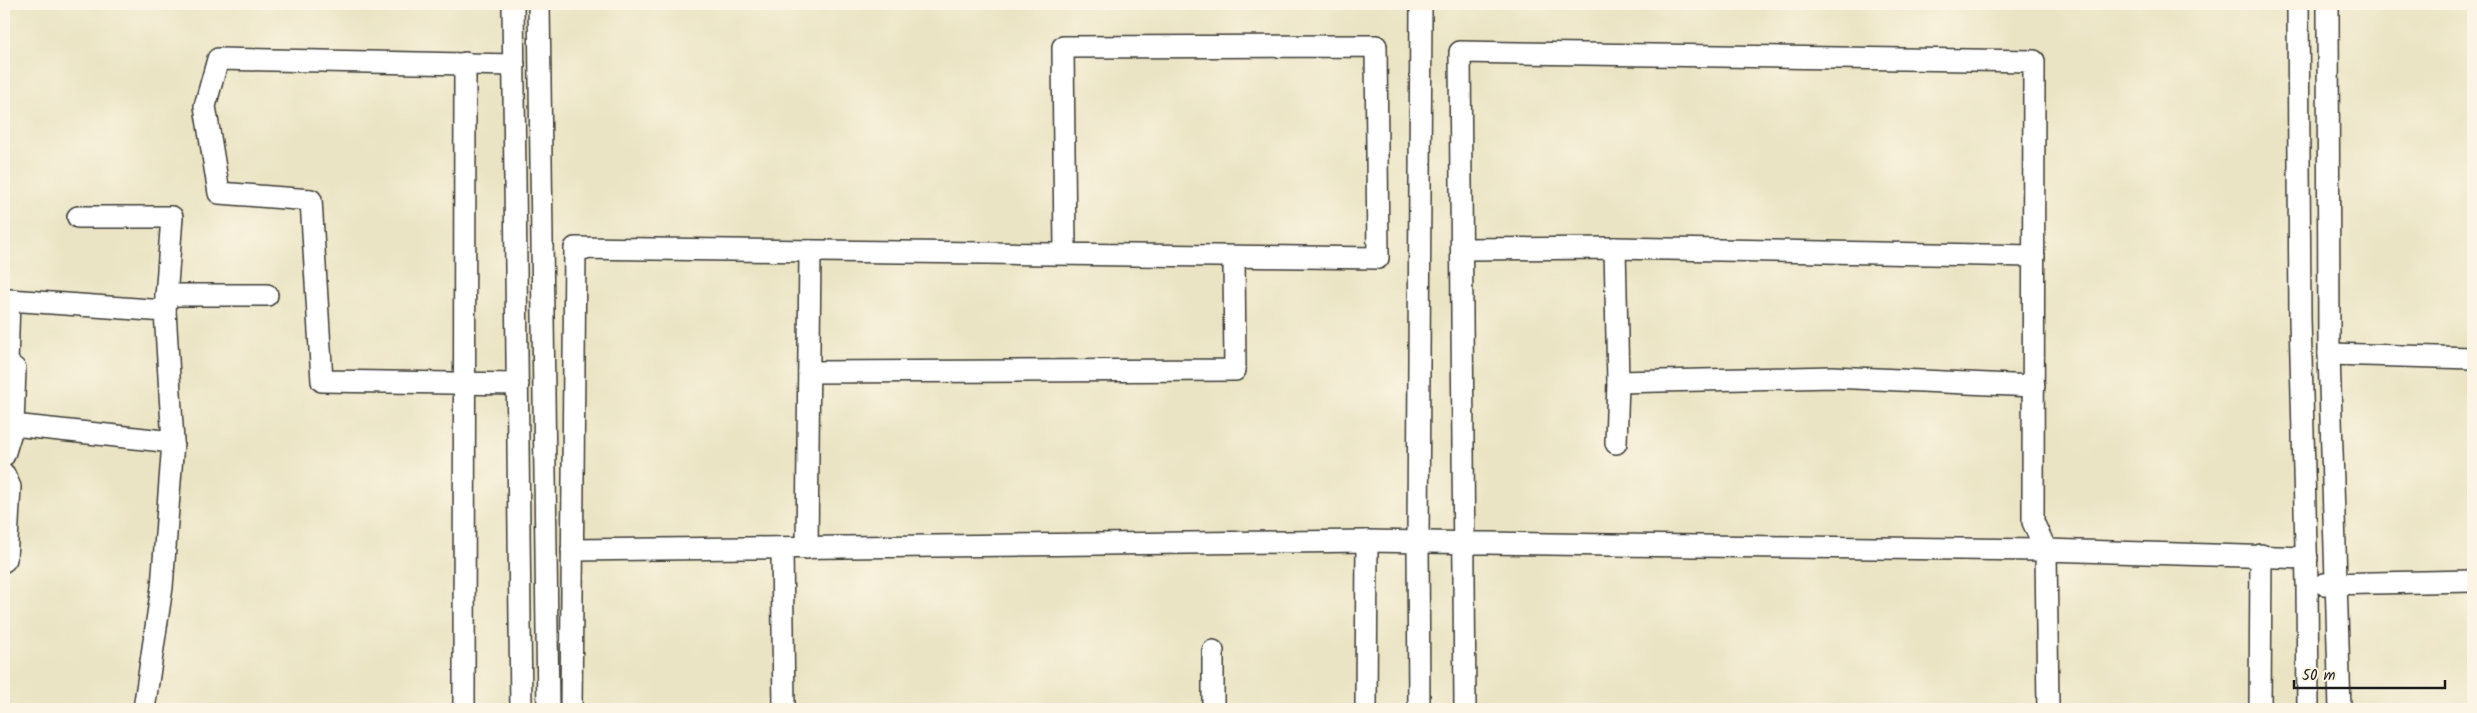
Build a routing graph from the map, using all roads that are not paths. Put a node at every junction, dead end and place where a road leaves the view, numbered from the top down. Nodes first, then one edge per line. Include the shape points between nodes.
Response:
1 (513, 4) edge
2 (538, 4) edge
3 (1420, 4) edge
4 (2298, 4) edge
5 (2328, 4) edge
6 (464, 64) junction
7 (514, 64) junction
8 (78, 217) dead end
9 (1615, 248) junction
10 (1462, 249) junction
11 (810, 251) junction
12 (1065, 254) junction
13 (2034, 256) junction
14 (1234, 257) junction
15 (267, 295) dead end
16 (166, 303) junction
17 (2329, 354) junction
18 (2473, 358) edge
19 (6, 362) edge
20 (808, 372) junction
21 (1618, 382) junction
22 (464, 383) junction
23 (518, 384) junction
24 (2034, 386) junction
25 (13, 424) junction
26 (173, 442) junction
27 (1616, 443) dead end
28 (4, 455) edge
29 (4, 474) edge
30 (1368, 541) junction
31 (1418, 542) junction
32 (1464, 543) junction
33 (782, 548) junction
34 (807, 548) junction
35 (572, 550) junction
36 (2046, 550) junction
37 (2261, 555) junction
38 (2306, 558) junction
39 (4, 561) edge
40 (2473, 581) edge
41 (2307, 584) junction
42 (2337, 584) junction
43 (1213, 651) dead end
44 (144, 709) edge
45 (464, 709) edge
46 (521, 709) edge
47 (548, 709) edge
48 (571, 709) edge
49 (784, 709) edge
50 (1213, 709) edge
51 (1366, 709) edge
52 (1420, 709) edge
53 (1465, 709) edge
54 (2048, 709) edge
55 (2260, 709) edge
56 (2308, 709) edge
57 (2340, 709) edge

1 - 7 street
2 - 47 street
3 - 31 street
4 - 38 street via 2300,327
5 - 17 street
6 - 7 street
6 - 22 street
6 - 22 street via 218,59 205,106 219,193 311,200 322,381
7 - 23 street
8 - 16 street via 172,217
9 - 10 street
9 - 13 street
9 - 21 street
10 - 13 street via 1460,52 2034,61
10 - 32 street
11 - 12 street
11 - 20 street
11 - 35 street via 575,248
12 - 14 street
12 - 14 street via 1063,47 1376,46 1378,258
13 - 24 street
14 - 20 street via 1235,370
15 - 16 street
16 - 19 street via 9,300
16 - 26 street
17 - 18 street
17 - 42 street
19 - 25 street via 15,369
20 - 34 street
21 - 24 street via 1832,377
21 - 27 street
22 - 23 street
22 - 45 street
23 - 46 street
24 - 36 street via 2033,522
25 - 26 street
25 - 28 street
26 - 44 street via 162,587
29 - 39 street via 10,487
30 - 31 street
30 - 34 street
30 - 51 street
31 - 32 street
31 - 52 street
32 - 36 street
32 - 53 street
33 - 34 street
33 - 35 street
33 - 49 street
35 - 48 street
36 - 37 street
36 - 54 street
37 - 38 street
37 - 55 street
38 - 41 street
40 - 42 street
41 - 42 street
41 - 56 street
42 - 57 street
43 - 50 street

